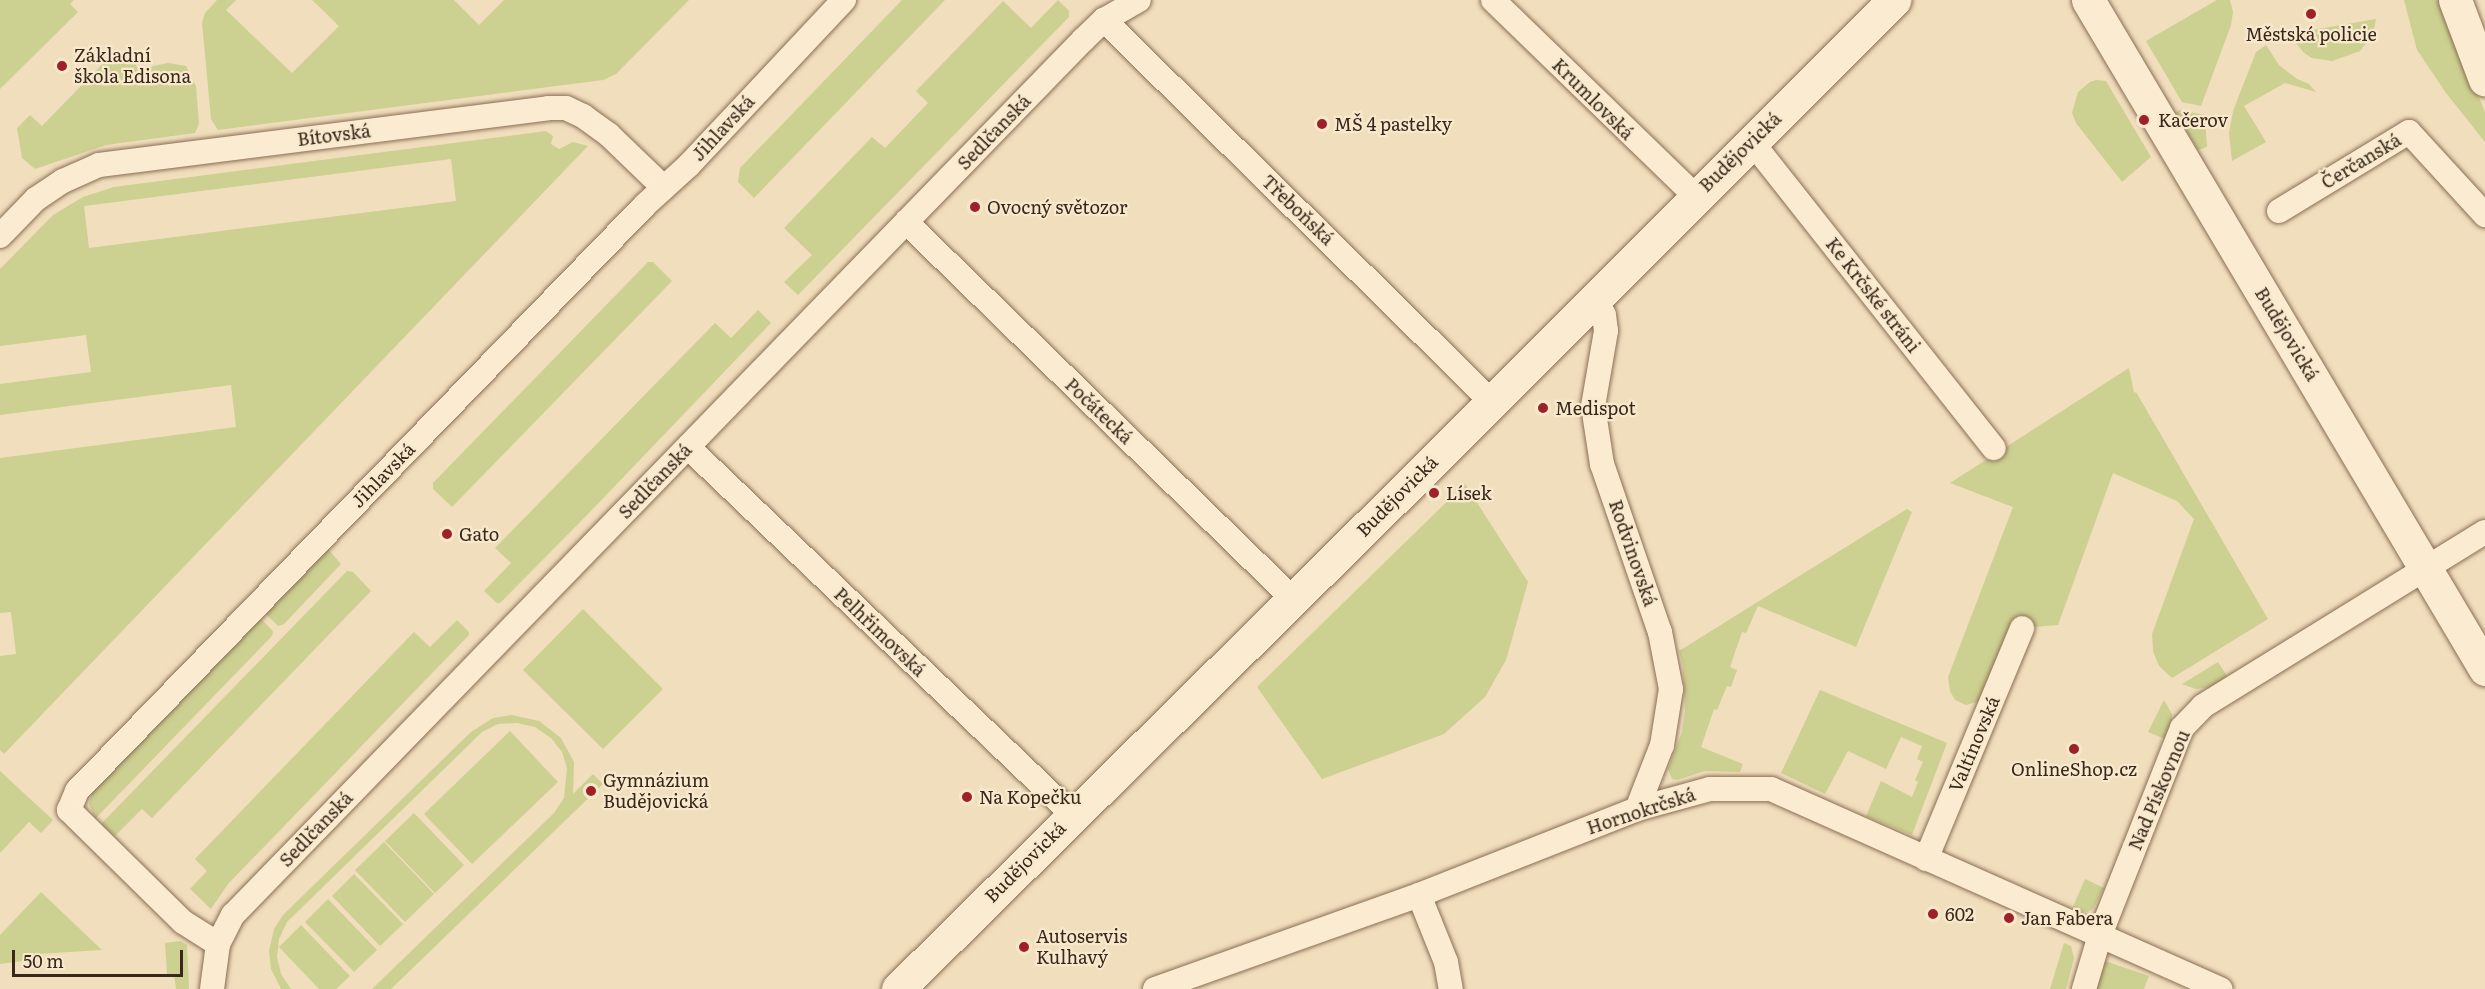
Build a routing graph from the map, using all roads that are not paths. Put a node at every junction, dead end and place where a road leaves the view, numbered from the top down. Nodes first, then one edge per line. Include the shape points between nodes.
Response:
1 (844, 0) edge
2 (1139, 0) edge
3 (1492, 0) edge
4 (1893, 0) edge
5 (2088, 0) edge
6 (2455, 0) edge
7 (1104, 20) junction
8 (2485, 80) edge
9 (1752, 142) junction
10 (664, 188) junction
11 (1695, 196) junction
12 (2279, 212) dead end
13 (2485, 215) edge
14 (906, 222) junction
15 (0, 236) edge
16 (1595, 296) junction
17 (1491, 401) junction
18 (688, 447) junction
19 (1994, 448) dead end
20 (2485, 532) edge
21 (2425, 569) junction
22 (1293, 599) junction
23 (2022, 628) dead end
24 (2485, 669) edge
25 (1637, 809) junction
26 (1073, 815) junction
27 (1926, 859) junction
28 (1419, 896) junction
29 (2100, 935) junction
30 (218, 944) junction
31 (1182, 985) edge
32 (212, 989) edge
33 (898, 989) edge
34 (1155, 989) edge
35 (1451, 989) edge
36 (2084, 989) edge
37 (2221, 989) edge

1 - 10 street, Jihlavská
2 - 7 street, Sedlčanská
3 - 11 street, Krumlovská
4 - 9 street, Budějovická
5 - 21 street, Budějovická
6 - 8 street
7 - 14 street, Sedlčanská
7 - 17 street, Třeboňská
9 - 11 street, Budějovická
9 - 19 street, Ke Krčské stráni
10 - 15 street, Bítovská via 609,135 583,116 566,108 548,108 99,165 63,181 36,199
10 - 30 street, Jihlavská via 77,791 69,810 183,922
11 - 16 street, Budějovická
12 - 13 street, Čerčanská via 2409,132
14 - 18 street, Sedlčanská
14 - 22 street, Počátecká
16 - 17 street, Budějovická
16 - 25 street, Rodvinovská via 1606,331 1593,406 1602,464 1660,632 1671,689 1662,745
17 - 22 street, Budějovická
18 - 26 street, Pelhřimovská
18 - 30 street, Sedlčanská via 233,915
20 - 21 street, Nad Pískovnou
21 - 24 street, Budějovická
21 - 29 street, Nad Pískovnou via 2203,706 2182,728
22 - 26 street, Budějovická
23 - 27 street, Valtínovská
25 - 27 street, Hornokrčská via 1710,789 1771,789
25 - 28 street, Hornokrčská
26 - 33 street, Budějovická
27 - 29 street, Hornokrčská
28 - 31 street, Hornokrčská
28 - 35 street via 1446,963
29 - 36 street, Nad Pískovnou
29 - 37 street, Hornokrčská
30 - 32 street, Sedlčanská
31 - 34 street, Hornokrčská

